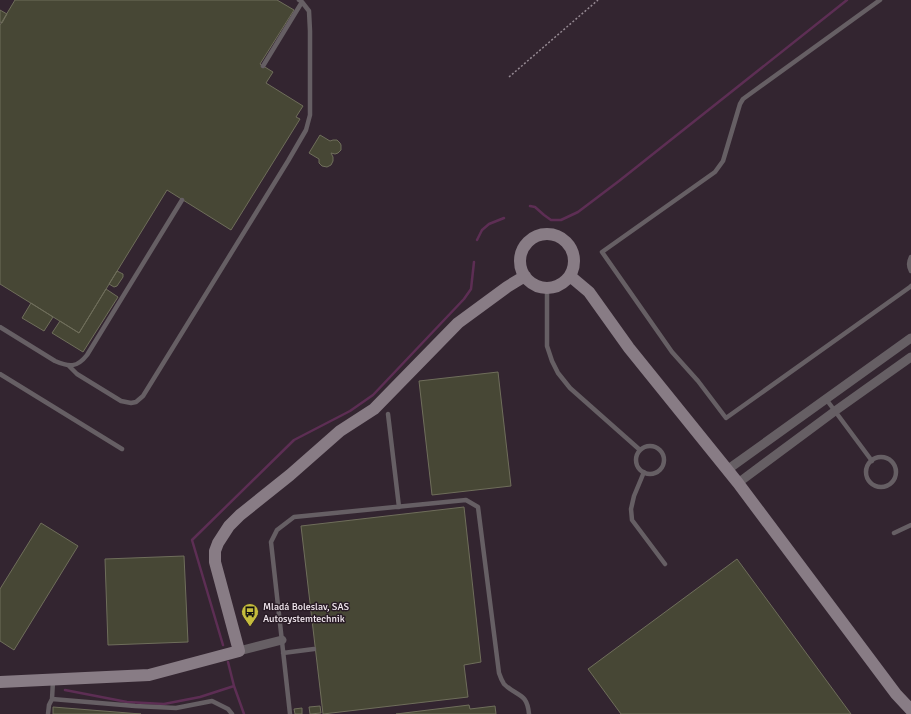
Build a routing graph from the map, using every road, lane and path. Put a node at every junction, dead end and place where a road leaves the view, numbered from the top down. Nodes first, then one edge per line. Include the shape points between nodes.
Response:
1 (598, 0) edge
2 (880, 0) edge
3 (300, 1) edge
4 (263, 66) dead end
5 (509, 77) dead end
6 (182, 200) dead end
7 (911, 257) edge
8 (911, 271) edge
9 (525, 276) junction
10 (570, 276) junction
11 (911, 286) edge
12 (547, 288) junction
13 (0, 327) edge
14 (911, 338) edge
15 (911, 357) edge
16 (69, 366) junction
17 (0, 374) edge
18 (826, 399) junction
19 (835, 411) junction
20 (388, 414) dead end
21 (122, 449) dead end
22 (640, 450) junction
23 (872, 461) junction
24 (727, 470) junction
25 (644, 472) junction
26 (738, 483) junction
27 (399, 507) junction
28 (911, 526) edge
29 (894, 533) dead end
30 (665, 564) dead end
31 (282, 640) junction
32 (314, 649) dead end
33 (239, 651) junction
34 (283, 653) junction
35 (52, 680) junction
36 (0, 682) edge
37 (52, 699) junction
38 (911, 710) edge
39 (48, 714) edge
40 (232, 714) edge
41 (290, 714) edge
42 (529, 714) edge

1 - 5 path
2 - 11 lane via 743,99 723,161 715,172 602,252 672,352 726,418
3 - 4 lane
3 - 16 lane via 309,11 310,31 310,115 306,130 143,396 131,403 121,400 77,374
6 - 16 lane via 87,355 80,362
7 - 8 lane
9 - 10 street via 520,264 523,249 529,241 546,234 562,238 573,252 574,268
9 - 12 street via 538,287
9 - 33 street via 458,323 374,409 340,431 240,515 222,535 215,551 215,562
10 - 12 street via 560,285
10 - 24 street via 588,292 629,348
12 - 22 lane via 547,346 558,373 570,388
13 - 16 lane via 55,361
14 - 18 street
15 - 19 street
17 - 21 lane
18 - 19 lane
18 - 24 street
19 - 23 lane
19 - 26 street
20 - 27 lane
22 - 25 lane via 636,463
22 - 25 lane via 652,446 660,450 663,458 662,467 658,470
23 - 23 lane via 868,464 866,474 870,482 879,487 888,485 896,472 893,463 880,457
24 - 26 street
25 - 30 lane via 634,496 632,520
26 - 38 street via 896,694
27 - 31 lane via 294,517 277,530 271,542
27 - 42 lane via 466,500 478,507 499,673 503,683 522,696
28 - 29 lane
31 - 33 street
31 - 34 lane
32 - 34 lane
33 - 35 street via 149,675
34 - 41 lane
35 - 36 street
35 - 37 lane
37 - 39 lane
37 - 40 lane via 176,708 212,701 228,709

